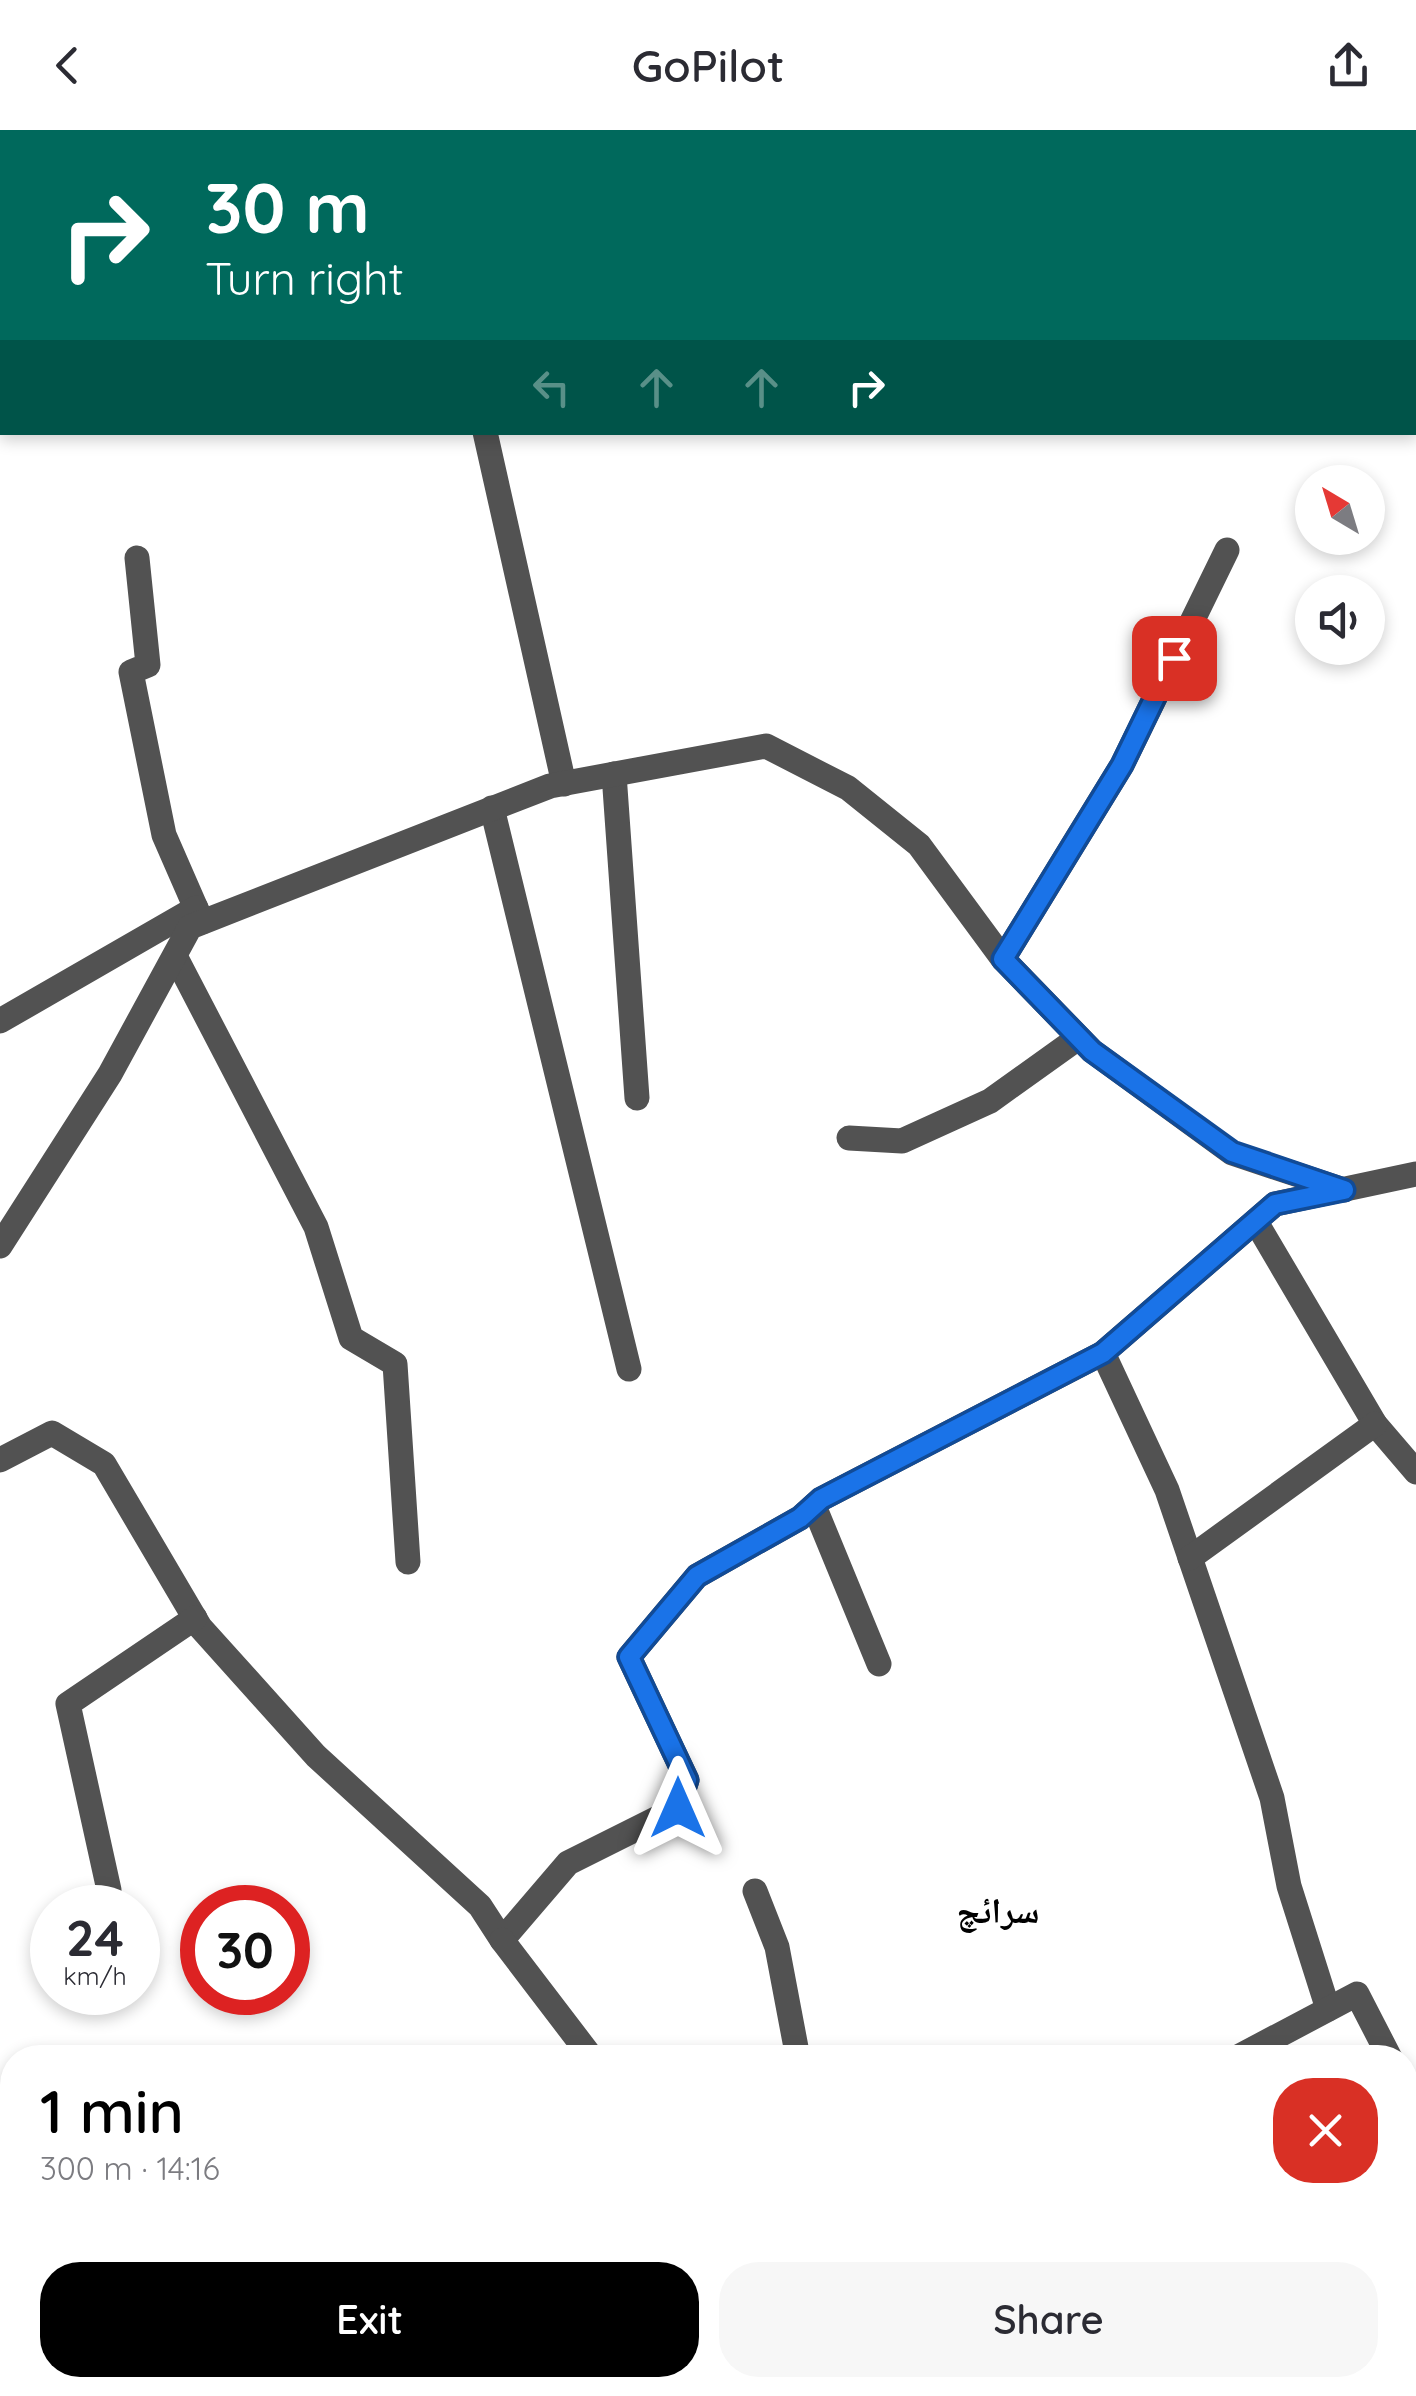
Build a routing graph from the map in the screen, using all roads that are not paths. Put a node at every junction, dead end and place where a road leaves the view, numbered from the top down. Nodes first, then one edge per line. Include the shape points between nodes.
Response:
1 (486, 435) edge
2 (1227, 550) dead end
3 (137, 558) dead end
4 (614, 774) junction
5 (564, 784) junction
6 (492, 808) junction
7 (199, 915) junction
8 (175, 956) junction
9 (1003, 959) junction
10 (0, 1021) edge
11 (1078, 1038) junction
12 (636, 1098) dead end
13 (849, 1138) dead end
14 (1416, 1174) edge
15 (1344, 1190) junction
16 (1256, 1222) junction
17 (0, 1246) edge
18 (1103, 1353) junction
19 (629, 1369) dead end
20 (1375, 1424) junction
21 (1, 1456) edge
22 (1416, 1472) edge
23 (814, 1506) junction
24 (1190, 1558) junction
25 (408, 1562) dead end
26 (195, 1618) junction
27 (879, 1664) dead end
28 (108, 1885) edge
29 (755, 1891) dead end
30 (502, 1940) junction
31 (1328, 2009) junction
32 (582, 2045) edge
33 (796, 2045) edge
34 (1260, 2045) edge
35 (1384, 2045) edge

1 - 5 street
2 - 9 street via 1122,765
3 - 7 street via 148,665 131,672 164,835
4 - 5 street
4 - 9 street via 766,746 848,788 919,845
4 - 12 street
5 - 6 street
6 - 7 street
6 - 19 street
7 - 8 street
7 - 10 street
8 - 17 street via 110,1074
8 - 25 street via 316,1227 351,1338 395,1364
9 - 11 street
11 - 13 street via 990,1101 902,1141
11 - 15 street via 1232,1152
14 - 15 street
15 - 16 street via 1275,1204
16 - 18 street
16 - 20 street
18 - 23 street
18 - 24 street via 1167,1490
20 - 22 street
20 - 24 street
21 - 26 street via 52,1433 104,1464
23 - 27 street
23 - 30 street via 697,1576 629,1657 687,1780 678,1808 568,1863
24 - 31 street via 1272,1798 1289,1886
26 - 28 street via 68,1704
26 - 30 street via 316,1756 480,1906
29 - 33 street via 778,1947
30 - 32 street
31 - 34 street
31 - 35 street via 1358,1994

